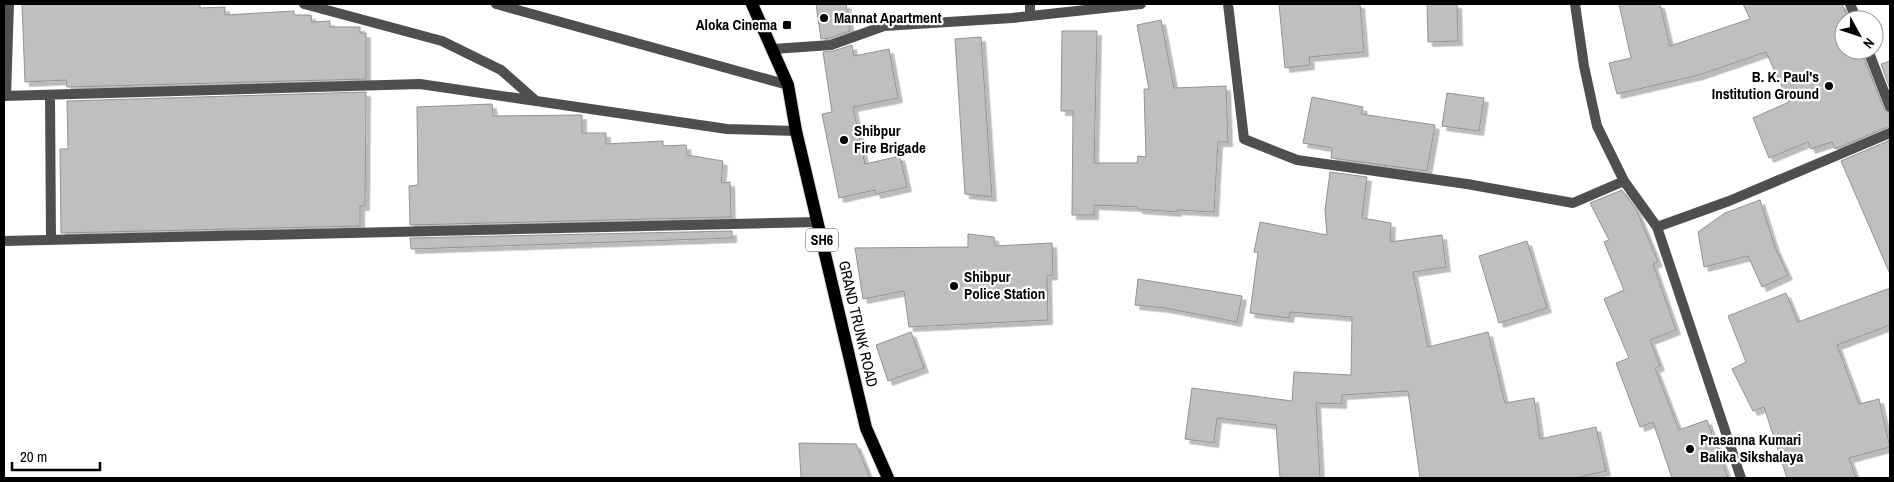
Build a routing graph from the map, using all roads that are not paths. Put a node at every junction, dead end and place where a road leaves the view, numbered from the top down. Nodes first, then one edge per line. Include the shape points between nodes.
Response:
1 (9, 4) edge
2 (304, 4) edge
3 (496, 4) edge
4 (752, 4) edge
5 (1030, 4) edge
6 (1141, 4) edge
7 (1228, 4) edge
8 (1575, 4) edge
9 (1030, 16) junction
10 (773, 50) junction
11 (1872, 60) edge
12 (788, 85) junction
13 (50, 95) junction
14 (5, 96) edge
15 (535, 101) junction
16 (1890, 107) edge
17 (796, 131) junction
18 (1890, 133) edge
19 (1624, 181) junction
20 (818, 222) junction
21 (1657, 227) junction
22 (52, 240) junction
23 (4, 241) edge
24 (888, 478) edge
25 (1741, 478) edge

1 - 14 street
2 - 15 street via 442,42 501,70
3 - 12 street
4 - 10 main road, GRAND TRUNK ROAD / SH6
5 - 9 street
6 - 9 street
7 - 19 street via 1244,138 1297,160 1573,203
8 - 19 street via 1597,126
9 - 10 street via 884,26 831,44
10 - 12 main road, GRAND TRUNK ROAD / SH6
11 - 16 street
12 - 17 main road, GRAND TRUNK ROAD / SH6
13 - 14 street
13 - 15 street via 420,84
13 - 22 street
15 - 17 street via 727,129
17 - 20 main road, GRAND TRUNK ROAD / SH6
18 - 21 street via 1729,201
19 - 21 street
20 - 22 street
20 - 24 main road, GRAND TRUNK ROAD / SH6 via 866,428
21 - 25 street
22 - 23 street

